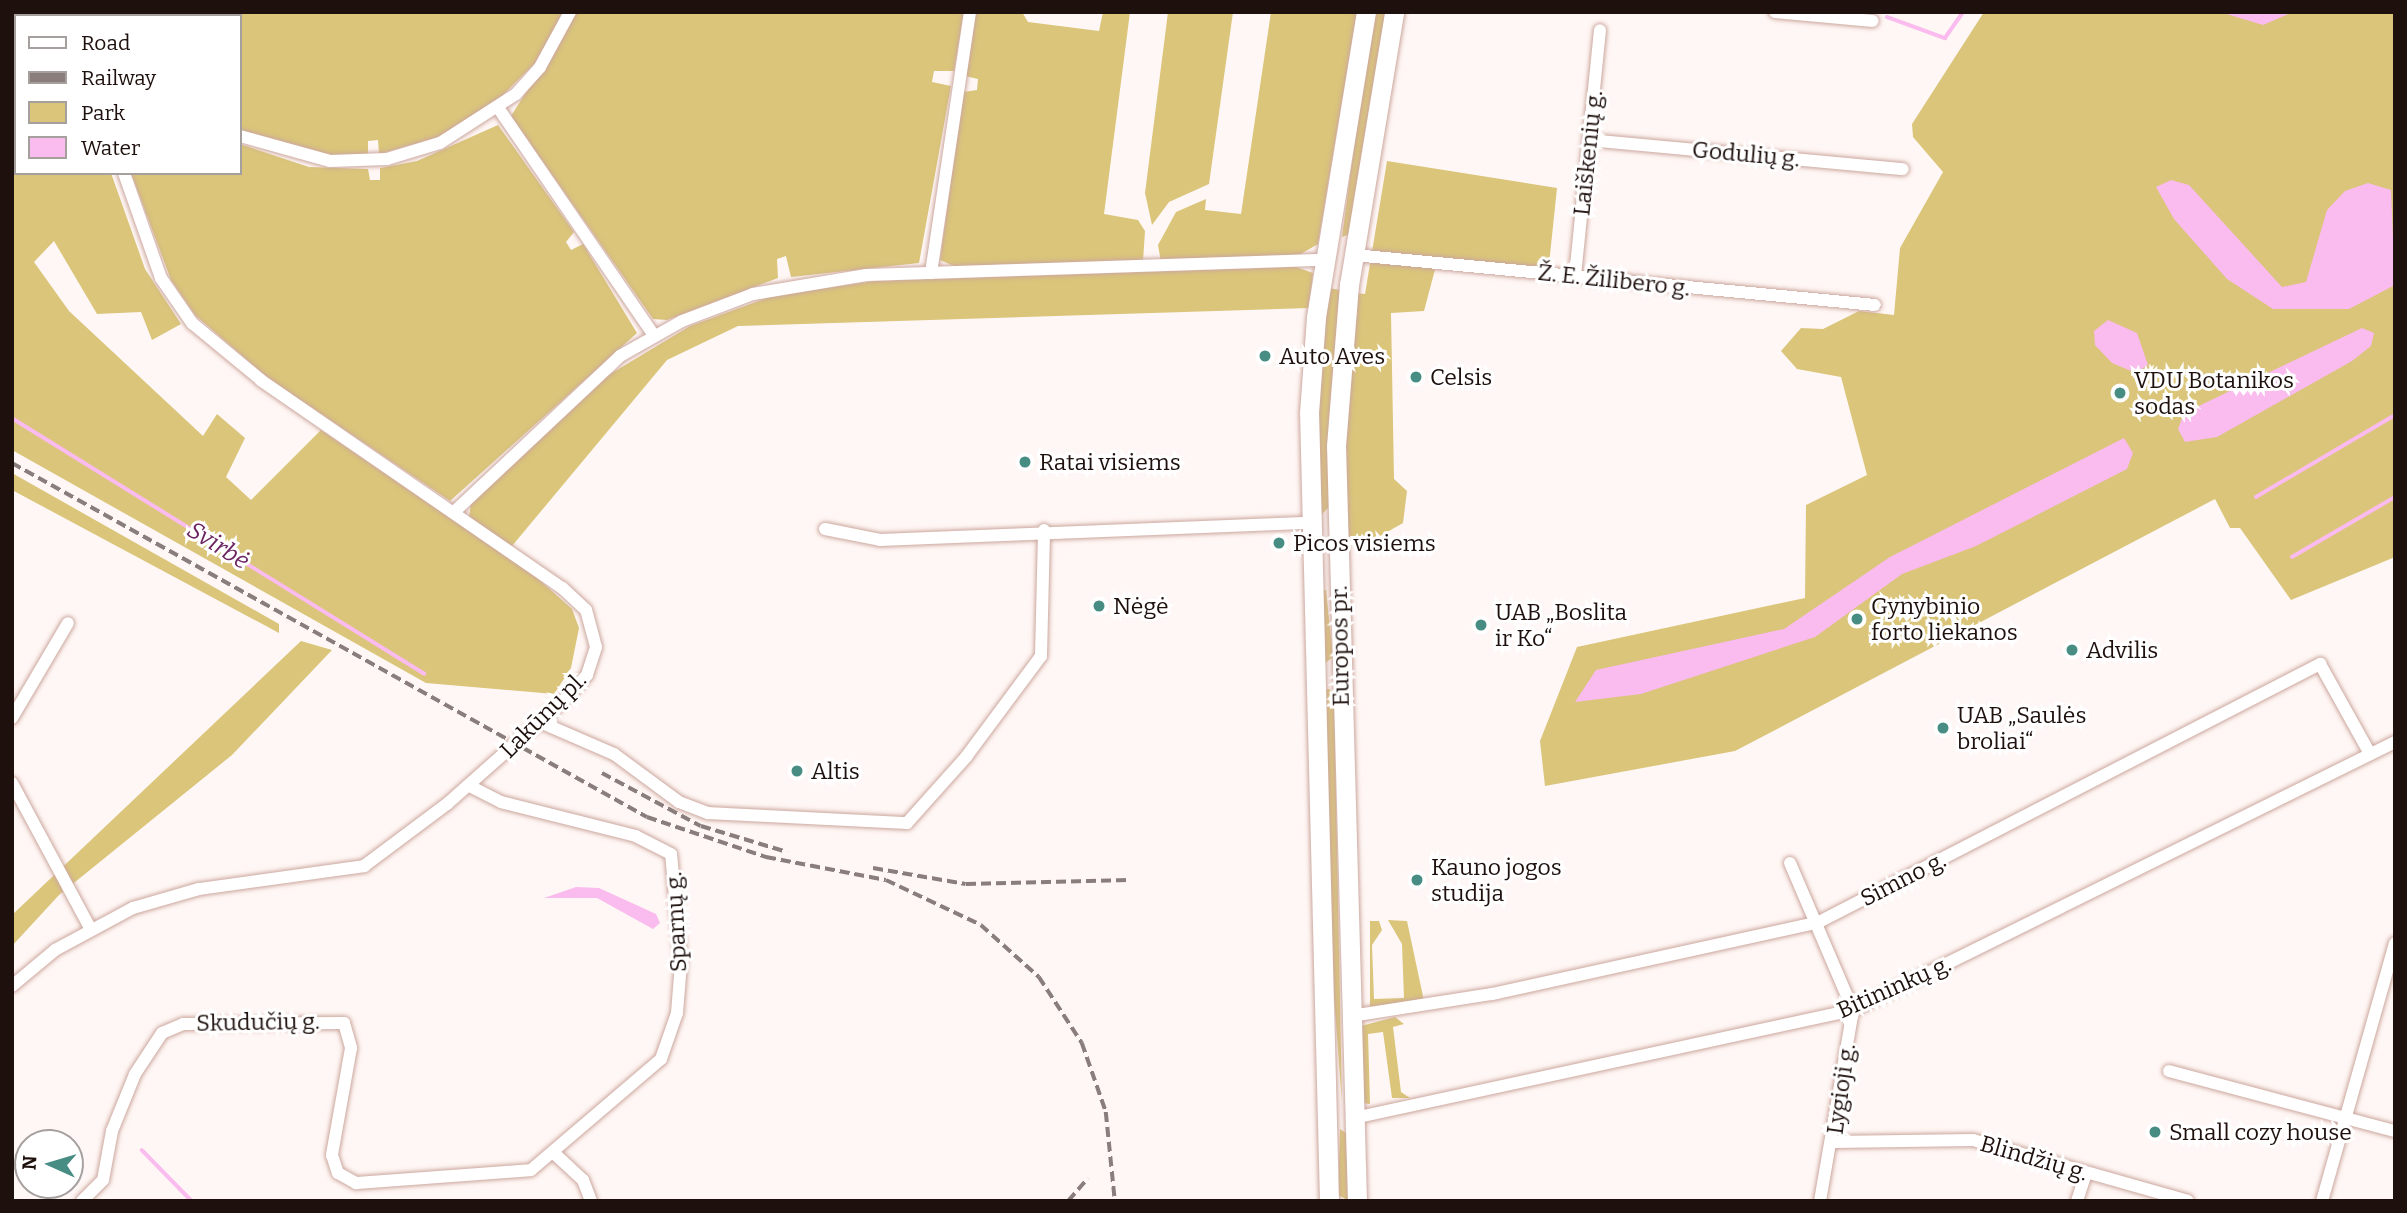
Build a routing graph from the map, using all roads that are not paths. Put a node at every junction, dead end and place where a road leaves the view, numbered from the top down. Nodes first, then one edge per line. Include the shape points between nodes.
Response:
1 (570, 12) edge
2 (970, 12) edge
3 (1366, 12) edge
4 (1394, 12) edge
5 (1775, 12) edge
6 (1873, 22) dead end
7 (1600, 30) dead end
8 (499, 109) junction
9 (242, 137) edge
10 (1589, 140) junction
11 (1903, 169) dead end
12 (125, 175) edge
13 (1354, 255) junction
14 (1326, 256) junction
15 (931, 273) junction
16 (1575, 276) junction
17 (1875, 306) dead end
18 (654, 335) junction
19 (454, 512) junction
20 (1309, 523) junction
21 (1337, 523) junction
22 (825, 529) dead end
23 (1044, 530) junction
24 (68, 623) dead end
25 (1314, 675) junction
26 (1341, 675) junction
27 (12, 719) edge
28 (540, 722) junction
29 (2395, 742) edge
30 (2370, 754) junction
31 (12, 783) edge
32 (469, 786) junction
33 (1790, 863) dead end
34 (1819, 922) junction
35 (90, 928) junction
36 (2395, 943) edge
37 (12, 986) edge
38 (1853, 1010) junction
39 (1350, 1016) junction
40 (337, 1021) joint
41 (2169, 1071) dead end
42 (1326, 1096) junction
43 (1354, 1118) junction
44 (2346, 1118) junction
45 (2395, 1131) edge
46 (1834, 1142) junction
47 (556, 1155) junction
48 (2086, 1173) junction
49 (82, 1201) edge
50 (591, 1201) edge
51 (1329, 1201) edge
52 (1357, 1201) edge
53 (1820, 1201) edge
54 (2077, 1201) edge
55 (2188, 1201) edge
56 (2322, 1201) edge

1 - 8 street via 540,67
2 - 15 street
3 - 14 main road, Europos pr.
4 - 13 main road, Europos pr.
5 - 6 street
7 - 10 street, Laiškenių g.
8 - 9 street via 451,138 387,159 317,159
8 - 18 street
10 - 11 street, Godulių g.
10 - 16 street, Laiškenių g.
12 - 19 street, Lakūnų pl. via 161,278 192,323 261,380
13 - 14 main road
13 - 16 street, Ž. E. Žilibero g.
13 - 21 main road, Europos pr. via 1338,400
14 - 15 street
14 - 20 main road, Europos pr. via 1310,400
15 - 18 street via 794,284 712,307
16 - 17 street, Ž. E. Žilibero g.
18 - 19 street via 575,393
19 - 28 street, Lakūnų pl. via 562,588 592,621 594,662
20 - 21 main road
20 - 23 street
20 - 25 main road, Europos pr.
21 - 26 main road, Europos pr.
22 - 23 street via 880,540
23 - 28 street via 1041,656 966,757 907,822 708,813 679,802 614,754
24 - 27 street
25 - 26 main road
25 - 42 main road, Europos pr.
26 - 39 main road, Europos pr.
28 - 32 street, Lakūnų pl.
29 - 30 street, Bitininkų g.
30 - 34 street, Simno g. via 2320,664
30 - 38 street, Bitininkų g.
31 - 35 street
32 - 35 street, Lakūnų pl. via 364,866 178,893
32 - 47 street, Sparnų g. via 501,802 653,842 671,854 674,864 681,963 670,1044
33 - 34 street, Lygioji g.
34 - 38 street, Lygioji g.
34 - 39 street, Simno g. via 1492,994
35 - 37 street, Lakūnų pl.
36 - 44 street
38 - 43 street, Bitininkų g.
38 - 46 street, Lygioji g.
39 - 43 main road, Europos pr.
40 - 47 street, Sparnų g. via 351,1037 331,1137 333,1166 345,1178 369,1184 489,1177 531,1170
40 - 49 street, Skudučių g. via 202,1021 162,1032 123,1098 103,1180
41 - 44 street
42 - 43 main road via 1340,1116
42 - 51 main road, Europos pr.
43 - 52 main road, Europos pr.
44 - 45 street
44 - 56 street
46 - 48 street, Blindžių g. via 1973,1140
46 - 53 street, Lygioji g.
47 - 50 street via 583,1180
48 - 54 street
48 - 55 street, Blindžių g.

